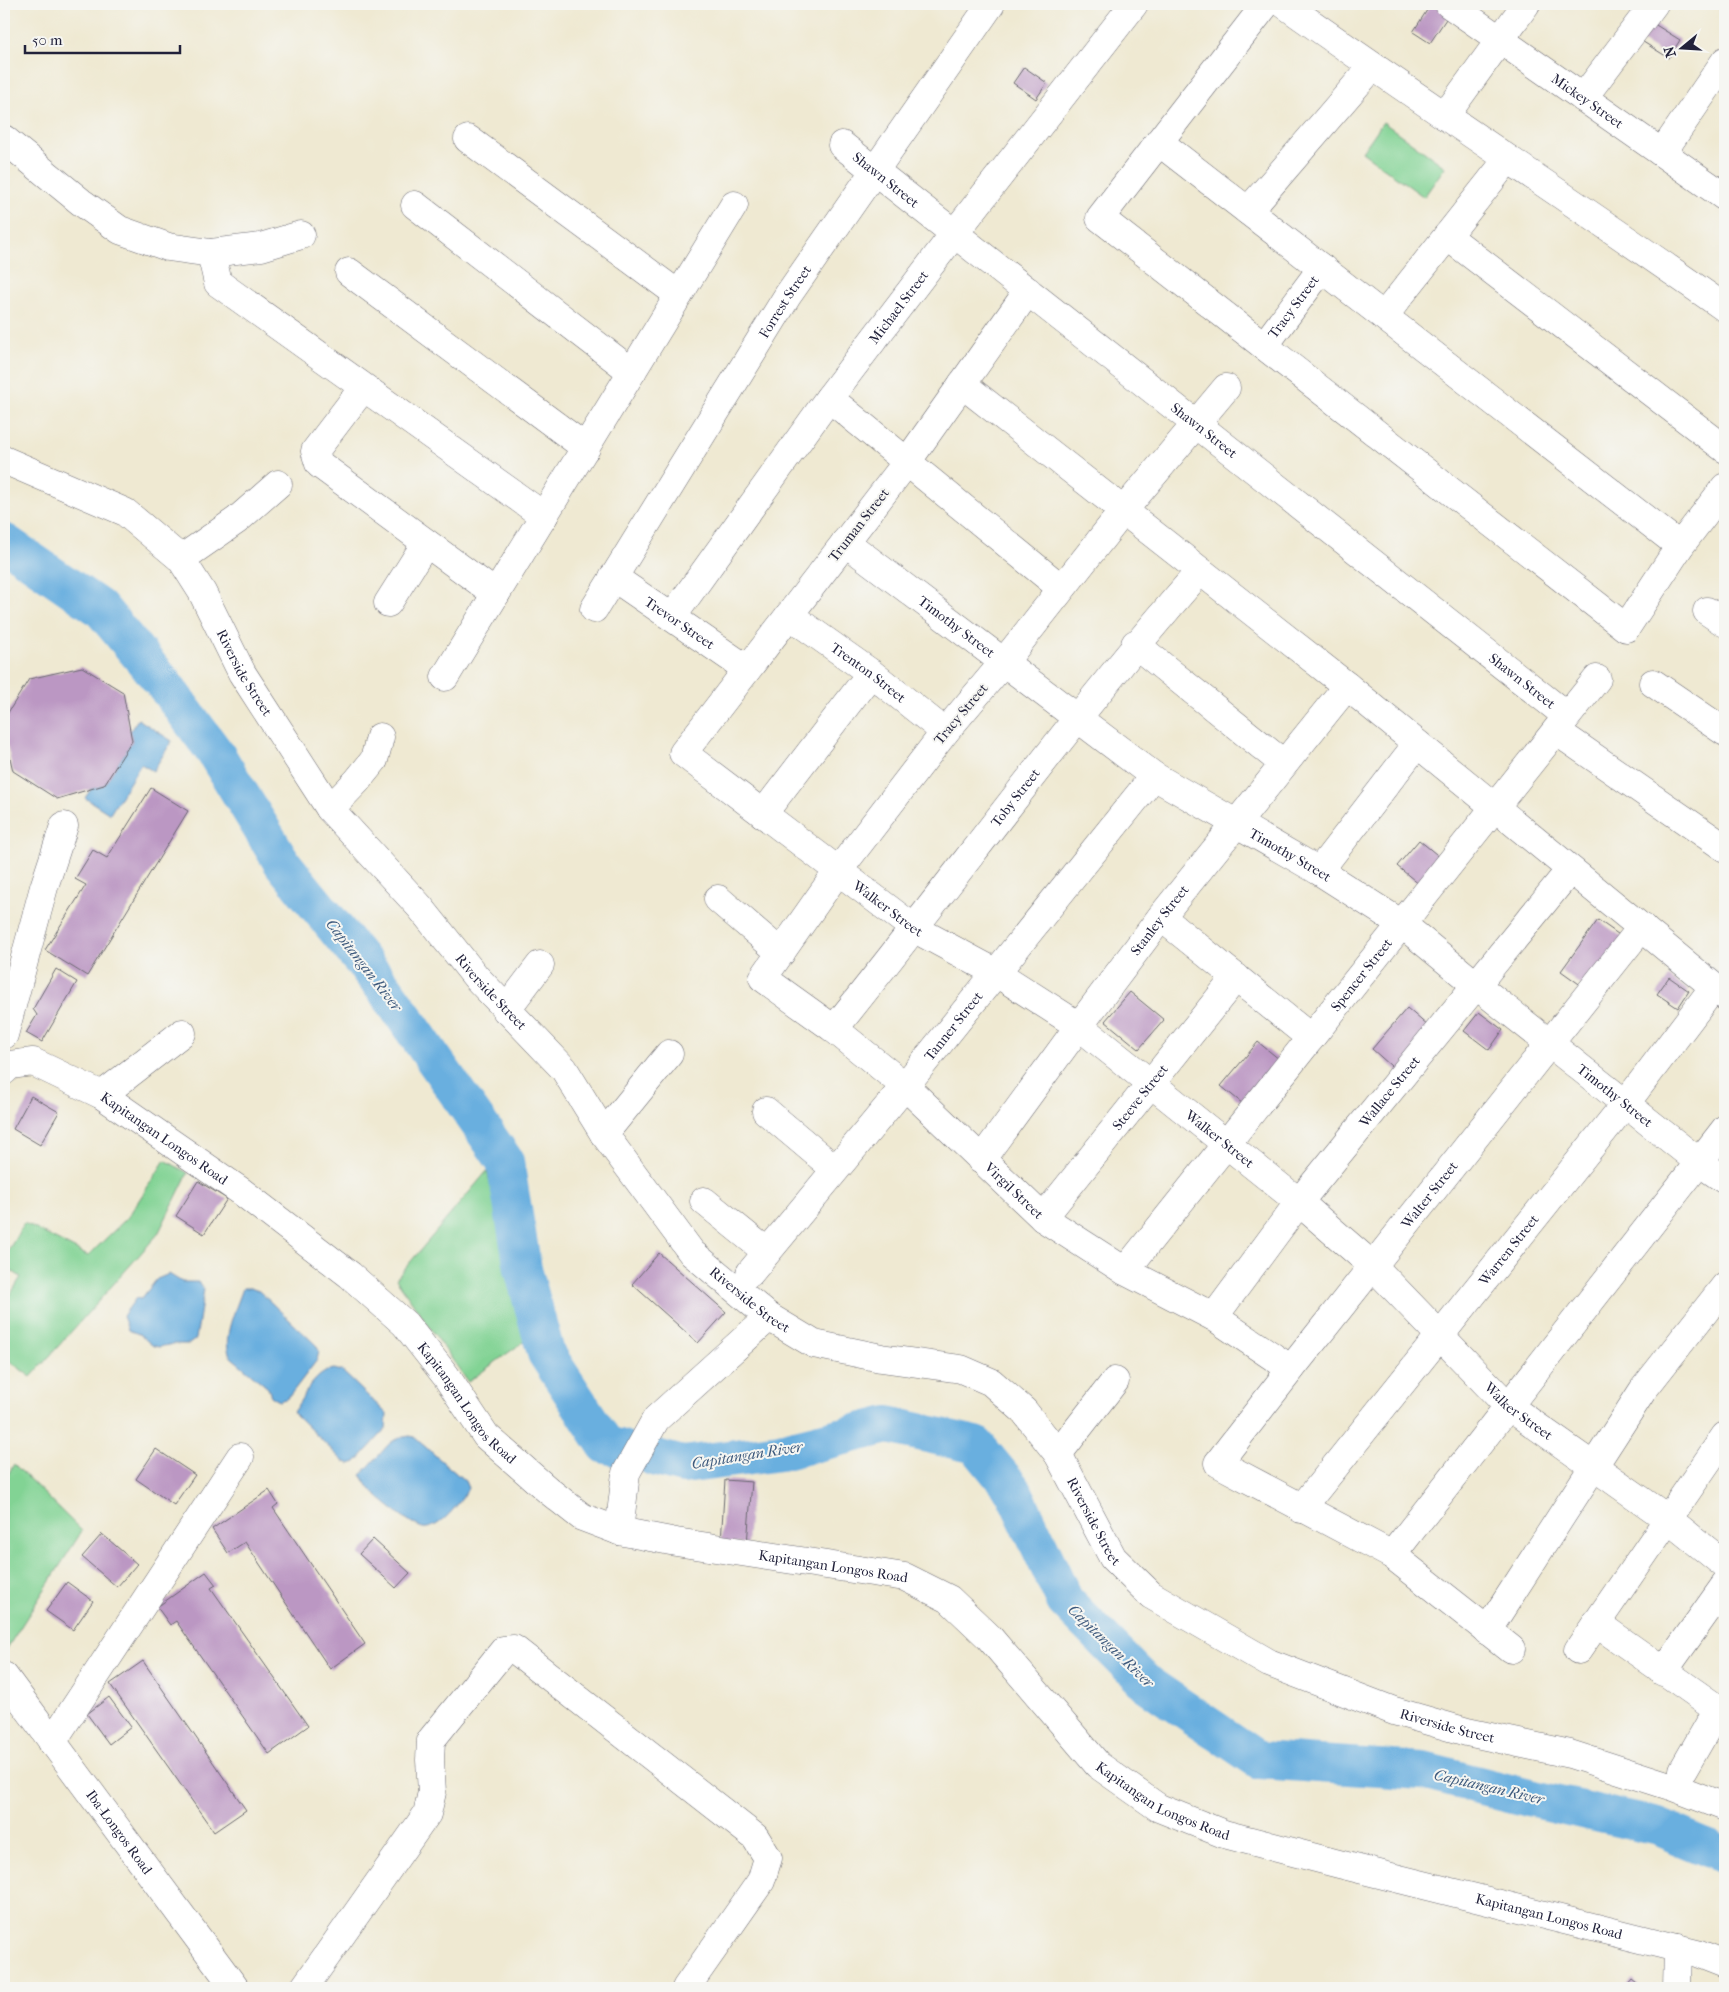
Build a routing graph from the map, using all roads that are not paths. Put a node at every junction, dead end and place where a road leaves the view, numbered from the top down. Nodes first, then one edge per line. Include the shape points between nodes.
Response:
1 (991, 4) edge
2 (1134, 4) edge
3 (1266, 4) edge
4 (1284, 4) edge
5 (1449, 4) edge
6 (1526, 4) edge
7 (1654, 4) edge
8 (1500, 39) junction
9 (1725, 61) edge
10 (1372, 67) junction
11 (1583, 98) junction
12 (1445, 116) junction
13 (4, 139) edge
14 (468, 139) dead end
15 (1159, 142) junction
16 (842, 145) dead end
17 (1662, 153) junction
18 (1508, 159) junction
19 (874, 170) junction
20 (1725, 197) edge
21 (414, 205) dead end
22 (734, 205) dead end
23 (1248, 211) junction
24 (954, 234) junction
25 (301, 235) dead end
26 (1447, 236) junction
27 (211, 253) junction
28 (1322, 268) junction
29 (349, 272) dead end
30 (1028, 291) junction
31 (679, 295) junction
32 (1725, 308) edge
33 (1384, 316) junction
34 (1264, 346) junction
35 (632, 372) junction
36 (962, 384) junction
37 (363, 388) junction
38 (1226, 388) dead end
39 (829, 398) junction
40 (1196, 424) junction
41 (586, 448) junction
42 (1725, 449) edge
43 (4, 460) edge
44 (907, 462) junction
45 (278, 484) dead end
46 (1725, 487) edge
47 (1124, 510) junction
48 (544, 516) junction
49 (846, 542) junction
50 (426, 543) junction
51 (1680, 546) junction
52 (181, 559) junction
53 (1200, 570) junction
54 (613, 577) junction
55 (1061, 588) junction
56 (496, 594) junction
57 (388, 603) dead end
58 (594, 609) dead end
59 (789, 615) junction
60 (672, 618) junction
61 (1135, 644) junction
62 (1004, 662) junction
63 (747, 669) junction
64 (871, 673) junction
65 (445, 677) dead end
66 (1597, 679) dead end
67 (1653, 683) dead end
68 (1347, 686) junction
69 (1077, 718) junction
70 (1562, 723) junction
71 (945, 732) junction
72 (1725, 732) edge
73 (380, 737) dead end
74 (1417, 744) junction
75 (683, 753) joint
76 (1284, 764) junction
77 (1154, 776) junction
78 (1494, 807) junction
79 (330, 809) junction
80 (763, 814) junction
81 (1234, 824) junction
82 (64, 826) dead end
83 (1725, 848) edge
84 (1570, 870) junction
85 (838, 871) junction
86 (1319, 871) junction
87 (718, 899) dead end
88 (1161, 917) junction
89 (1402, 924) junction
90 (1642, 928) junction
91 (915, 929) junction
92 (781, 953) junction
93 (540, 965) dead end
94 (995, 972) junction
95 (1236, 977) junction
96 (763, 978) joint
97 (1476, 985) junction
98 (1720, 992) edge
99 (506, 1010) junction
100 (1079, 1026) junction
101 (834, 1029) junction
102 (182, 1033) dead end
103 (4, 1035) edge
104 (1311, 1038) junction
105 (1550, 1042) junction
106 (669, 1054) dead end
107 (4, 1071) edge
108 (1151, 1085) junction
109 (905, 1086) junction
110 (102, 1095) junction
111 (1626, 1103) junction
112 (766, 1112) dead end
113 (1725, 1129) edge
114 (604, 1134) junction
115 (1226, 1145) junction
116 (981, 1160) junction
117 (1699, 1162) junction
118 (835, 1169) junction
119 (1725, 1180) edge
120 (704, 1201) dead end
121 (1299, 1202) junction
122 (1044, 1218) junction
123 (1373, 1266) junction
124 (1125, 1271) junction
125 (1722, 1295) edge
126 (769, 1317) junction
127 (1214, 1317) junction
128 (1439, 1336) junction
129 (1291, 1369) junction
130 (1115, 1381) dead end
131 (1508, 1406) junction
132 (1725, 1436) edge
133 (1058, 1454) junction
134 (240, 1457) dead end
135 (1593, 1466) junction
136 (1301, 1509) junction
137 (1668, 1519) junction
138 (619, 1531) junction
139 (1392, 1555) junction
140 (1725, 1565) edge
141 (1725, 1585) edge
142 (1596, 1623) junction
143 (1487, 1631) junction
144 (1511, 1650) dead end
145 (1578, 1650) dead end
146 (1663, 1672) junction
147 (4, 1676) edge
148 (1722, 1712) edge
149 (52, 1742) junction
150 (1683, 1770) dead end
151 (1725, 1807) edge
152 (1678, 1948) junction
153 (1725, 1964) edge
154 (235, 1988) edge
155 (304, 1988) edge
156 (686, 1988) edge
157 (1677, 1988) edge

1 - 19 street, Forrest Street
2 - 24 street, Michael Street
3 - 15 street
4 - 10 street
5 - 8 street, Mickey Street
6 - 8 street
7 - 11 street
8 - 11 street, Mickey Street
8 - 12 street
9 - 17 street
10 - 12 street
10 - 23 street
11 - 17 street, Mickey Street
12 - 18 street
13 - 27 street via 120,230 168,247
14 - 31 street
15 - 23 street
15 - 34 street via 1100,218
16 - 19 street, Shawn Street
17 - 20 street, Mickey Street
18 - 26 street
18 - 32 street
19 - 24 street, Shawn Street
19 - 54 street, Forrest Street via 788,295
21 - 35 street
22 - 31 street
23 - 28 street
24 - 30 street, Shawn Street
24 - 39 street, Michael Street
25 - 27 street via 261,247
26 - 33 street
26 - 42 street
27 - 37 street via 218,283
28 - 33 street
28 - 34 street, Tracy Street
29 - 41 street
30 - 36 street, Truman Street
30 - 40 street, Shawn Street
31 - 35 street
33 - 51 street
34 - 51 street via 1626,628
35 - 41 street
36 - 44 street, Truman Street
36 - 47 street
37 - 48 street
37 - 50 street via 316,451 319,464
38 - 40 street, Tracy Street
39 - 44 street
39 - 60 street, Michael Street
40 - 47 street, Tracy Street
40 - 70 street, Shawn Street
41 - 48 street
43 - 52 street, Riverside Street via 125,512
44 - 49 street, Truman Street
44 - 55 street
45 - 52 street via 237,520
46 - 51 street
47 - 53 street
47 - 55 street, Tracy Street
48 - 56 street
49 - 59 street, Truman Street
49 - 62 street, Timothy Street
50 - 56 street
50 - 57 street
52 - 79 street, Riverside Street via 202,592 242,673
53 - 61 street, Toby Street
53 - 68 street
54 - 58 street, Forrest Street
54 - 60 street, Trevor Street
55 - 62 street, Tracy Street
56 - 65 street
59 - 63 street, Truman Street
59 - 64 street, Trenton Street
60 - 63 street, Trevor Street
61 - 69 street, Toby Street
61 - 76 street
62 - 69 street, Timothy Street
62 - 71 street, Tracy Street
63 - 75 street, Truman Street
64 - 71 street, Trenton Street
64 - 80 street
66 - 70 street, Spencer Street
67 - 72 street
68 - 74 street
68 - 76 street, Stanley Street
69 - 77 street, Timothy Street
69 - 91 street, Toby Street
70 - 78 street, Spencer Street
70 - 83 street, Shawn Street
71 - 85 street, Tracy Street
73 - 79 street via 374,760
74 - 78 street
74 - 86 street
75 - 80 street, Walker Street
76 - 81 street, Stanley Street
77 - 81 street, Timothy Street
77 - 94 street, Tanner Street
78 - 84 street
78 - 89 street, Spencer Street
79 - 99 street, Riverside Street via 420,907
80 - 85 street, Walker Street
81 - 86 street, Timothy Street
81 - 88 street, Stanley Street
82 - 103 street
84 - 90 street
84 - 97 street, Wallace Street
85 - 91 street, Walker Street
85 - 92 street, Tracy Street
86 - 89 street, Timothy Street
87 - 92 street
88 - 95 street
88 - 100 street, Stanley Street
89 - 97 street, Timothy Street
89 - 104 street, Spencer Street
90 - 98 street
90 - 105 street, Walter Street
91 - 94 street, Walker Street
91 - 101 street, Toby Street
92 - 96 street, Tracy Street
93 - 99 street
94 - 100 street, Walker Street
94 - 109 street, Tanner Street
95 - 104 street
95 - 108 street, Steeve Street
96 - 101 street, Virgil Street
97 - 105 street, Timothy Street
97 - 121 street, Wallace Street
98 - 111 street, Warren Street
99 - 114 street, Riverside Street via 564,1068
100 - 108 street, Walker Street
100 - 116 street, Stanley Street
101 - 109 street, Virgil Street
102 - 110 street
104 - 115 street, Spencer Street
105 - 111 street, Timothy Street
105 - 123 street, Walter Street
106 - 114 street
107 - 110 street, Kapitangan Longos Road via 10,1066 33,1062
108 - 115 street, Walker Street
108 - 122 street, Steeve Street
109 - 116 street, Virgil Street
109 - 118 street, Tanner Street
110 - 138 street, Kapitangan Longos Road via 242,1192 350,1275 405,1324 446,1376 486,1436 582,1517
111 - 117 street, Timothy Street
111 - 128 street, Warren Street
112 - 118 street
113 - 117 street
114 - 126 street, Riverside Street via 692,1253
115 - 121 street, Walker Street
115 - 124 street, Spencer Street
116 - 122 street, Virgil Street
117 - 119 street, Timothy Street
117 - 131 street
118 - 120 street, Tanner Street via 758,1262
121 - 123 street, Walker Street
121 - 127 street, Wallace Street
122 - 124 street, Virgil Street
123 - 128 street, Walker Street
123 - 129 street, Walter Street
124 - 127 street, Virgil Street
125 - 135 street via 1643,1390
126 - 133 street, Riverside Street via 814,1344 881,1358 961,1369 991,1382 1024,1411
126 - 138 street via 656,1419 626,1473
127 - 129 street, Virgil Street
128 - 131 street, Walker Street
128 - 136 street, Warren Street
129 - 136 street, Walter Street via 1218,1463
130 - 133 street
131 - 135 street, Walker Street
131 - 139 street
132 - 137 street
133 - 151 street, Riverside Street via 1113,1558 1151,1595 1269,1663 1394,1711 1467,1732 1570,1754
134 - 149 street
135 - 137 street, Walker Street
135 - 143 street
136 - 139 street
137 - 140 street, Walker Street
137 - 142 street
138 - 152 street, Kapitangan Longos Road via 905,1577 949,1599 989,1637 1098,1765 1159,1808 1224,1834
139 - 143 street
141 - 146 street
142 - 145 street
142 - 146 street
143 - 144 street
146 - 148 street
147 - 149 street, Iba-Longos Road
148 - 150 street
149 - 154 street, Iba-Longos Road
152 - 153 street, Kapitangan Longos Road
152 - 157 street
155 - 156 street via 427,1814 432,1792 431,1740 504,1650 514,1649 755,1837 768,1858 761,1881

